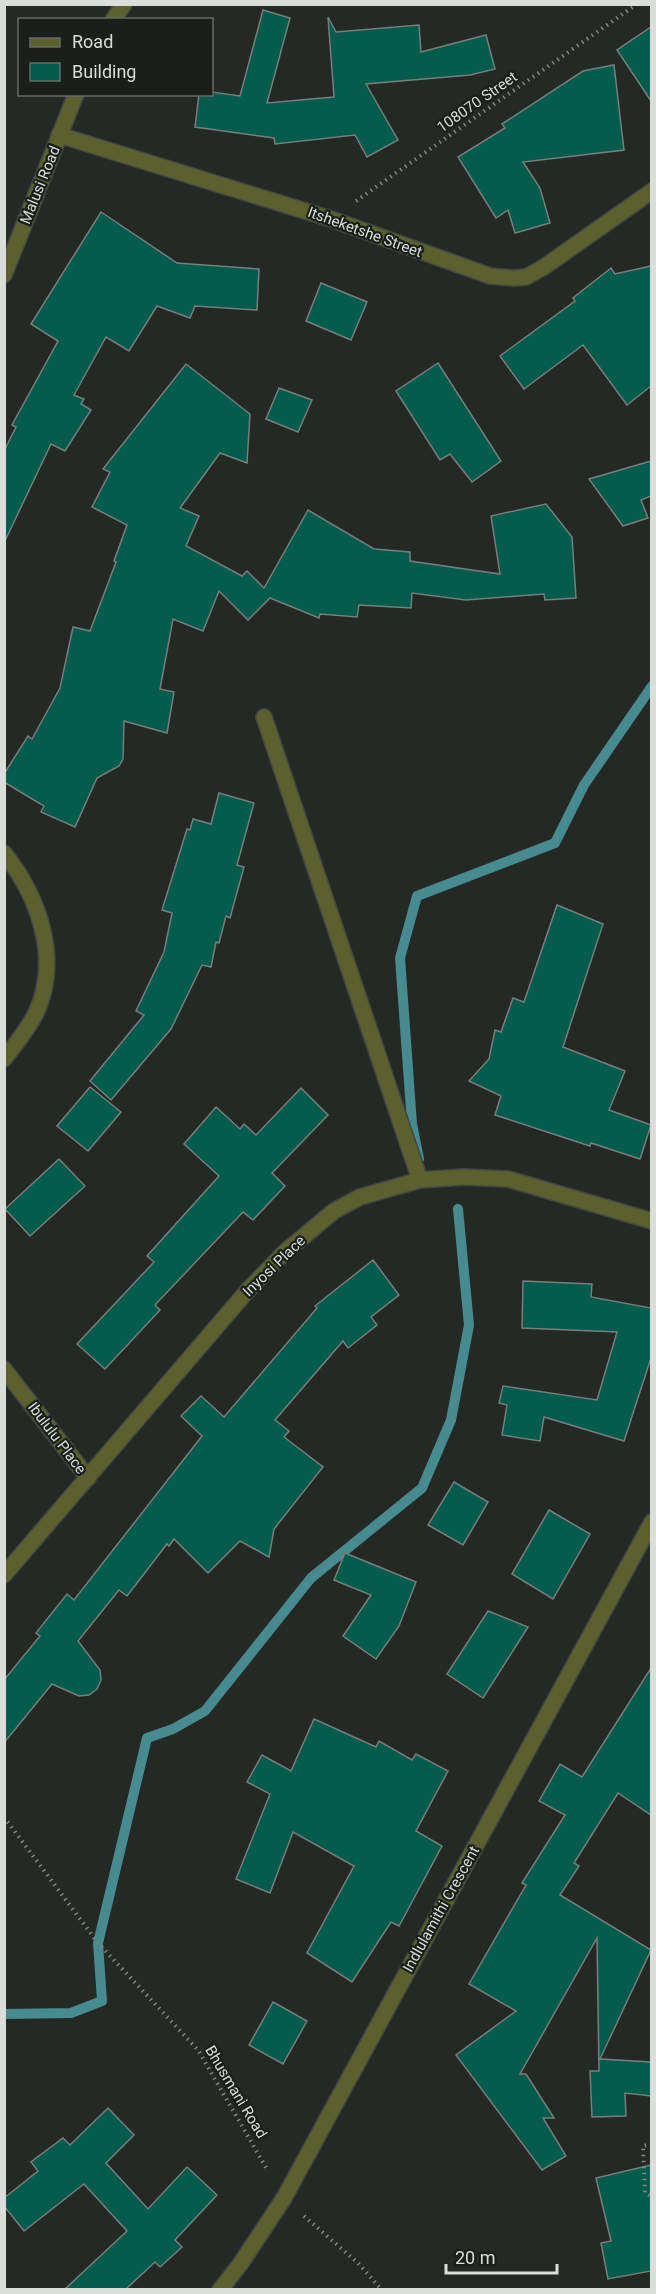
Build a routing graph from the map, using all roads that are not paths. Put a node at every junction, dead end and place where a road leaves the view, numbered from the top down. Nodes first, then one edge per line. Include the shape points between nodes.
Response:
1 (124, 4) edge
2 (114, 18) edge
3 (75, 96) edge
4 (59, 135) junction
5 (651, 191) edge
6 (4, 275) edge
7 (264, 717) dead end
8 (4, 853) edge
9 (4, 1059) edge
10 (420, 1180) junction
11 (651, 1221) edge
12 (4, 1369) edge
13 (88, 1478) junction
14 (651, 1522) edge
15 (4, 1575) edge
16 (220, 2289) edge

1 - 2 street
3 - 4 street, Malusi Road
4 - 5 street, Itsheketshe Street via 331,219 490,276 526,277
4 - 6 street, Malusi Road
7 - 10 street
8 - 9 street via 35,904 46,942 46,976 36,1012
10 - 11 street, Inyosi Place via 508,1179
10 - 13 street, Inyosi Place via 360,1197 334,1211 285,1252
12 - 13 street, Ibululu Place
13 - 15 street, Inyosi Place
14 - 16 street, Indlulamithi Crescent via 284,2198

